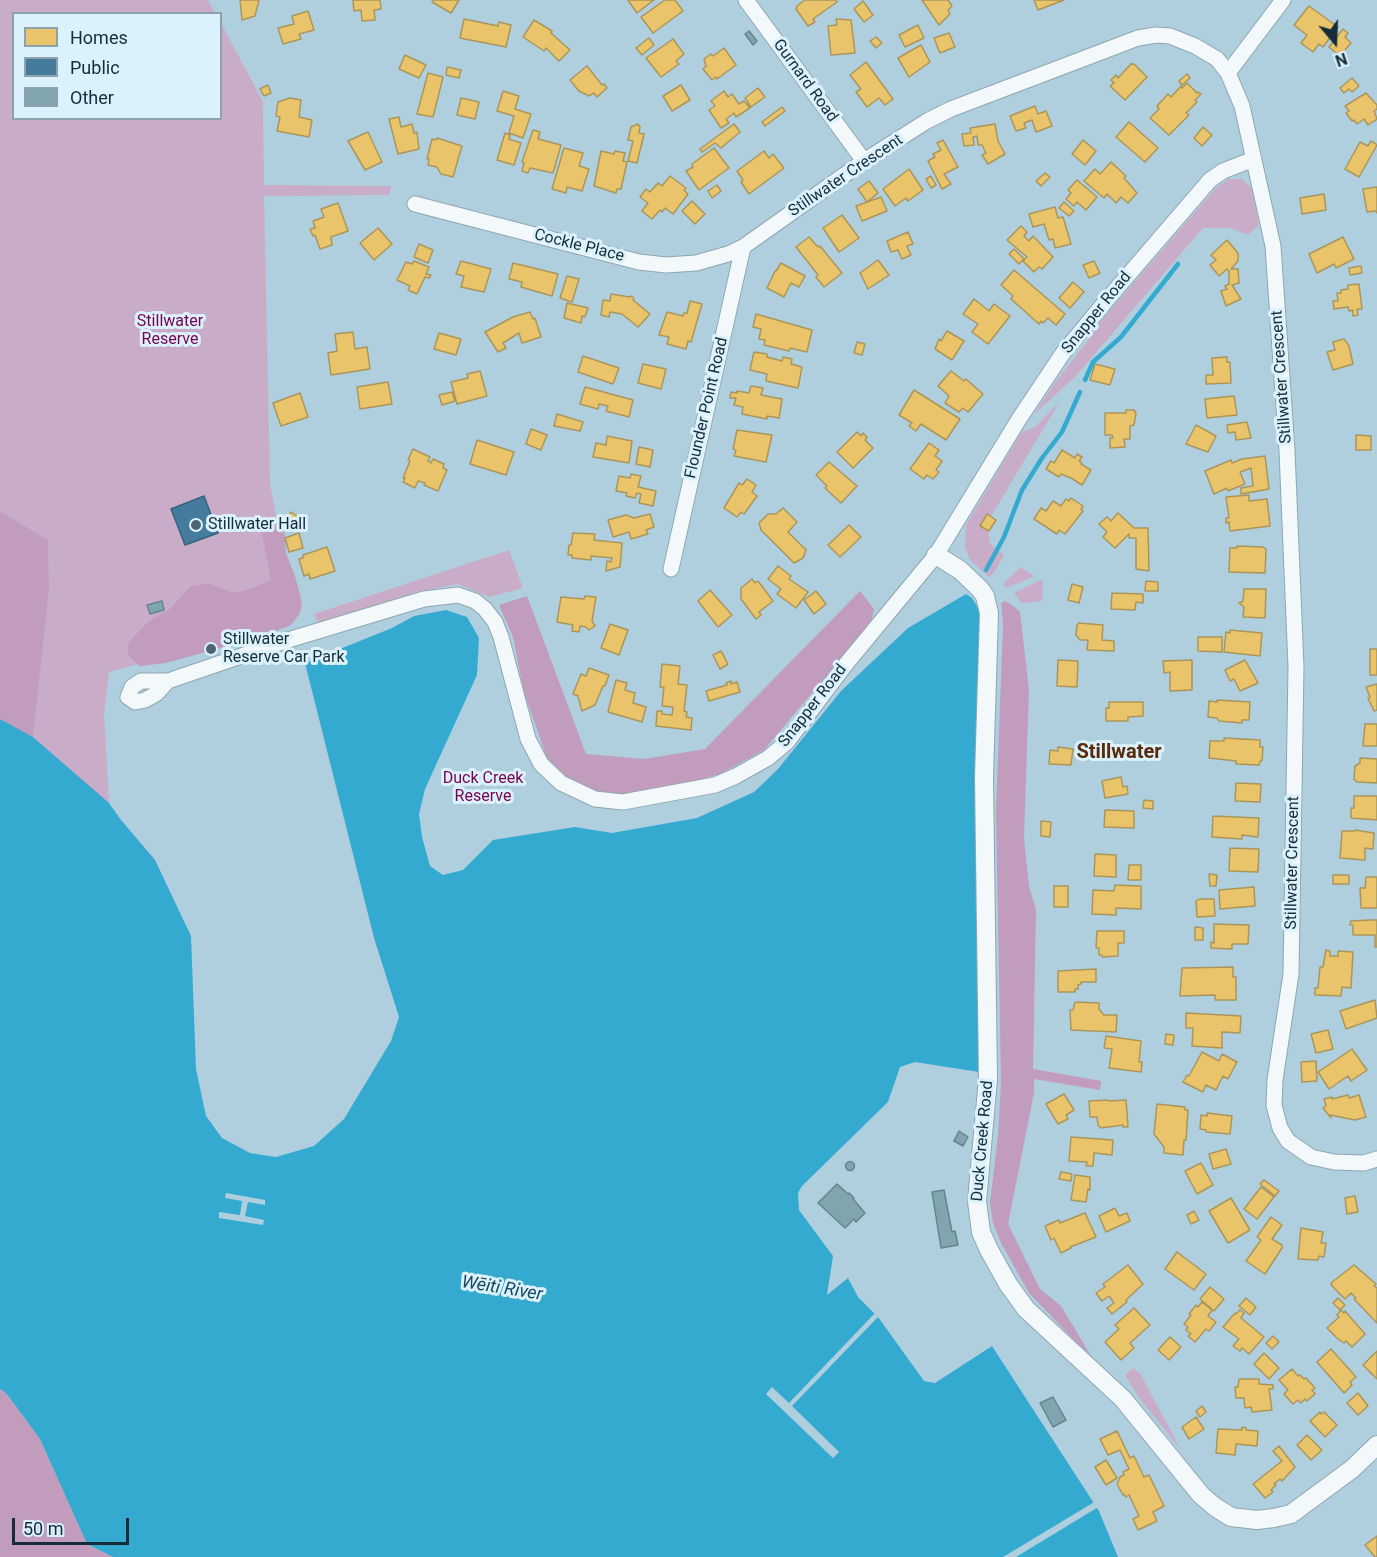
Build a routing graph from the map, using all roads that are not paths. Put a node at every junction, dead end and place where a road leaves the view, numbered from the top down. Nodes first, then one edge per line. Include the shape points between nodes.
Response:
1 (746, 0) edge
2 (1283, 0) edge
3 (1228, 74) junction
4 (1254, 159) junction
5 (864, 161) junction
6 (415, 204) dead end
7 (743, 247) junction
8 (936, 555) junction
9 (671, 569) dead end
10 (168, 681) dead end
11 (1377, 1159) edge
12 (1377, 1445) edge

1 - 5 street, Gurnard Road
2 - 3 street
3 - 4 street, Stillwater Crescent via 1242,106
3 - 5 street, Stillwater Crescent via 1217,59 1170,36 1138,38 951,109
4 - 8 street, Snapper Road via 1210,180 1070,345 1019,419
4 - 11 street, Stillwater Crescent via 1273,246 1296,667 1291,974 1274,1105 1288,1141 1311,1157 1334,1162
5 - 7 street, Stillwater Crescent
6 - 7 street, Cockle Place via 639,262 696,263
7 - 9 street, Flounder Point Road
8 - 10 street, Snapper Road via 778,751 750,770 715,785 640,800 596,800 550,775 528,739 495,622 468,597 424,599
8 - 12 street, Duck Creek Road via 980,589 989,613 984,777 988,1079 977,1201 981,1233 988,1250 1026,1309 1123,1399 1201,1495 1231,1517 1257,1520 1291,1514 1352,1469

